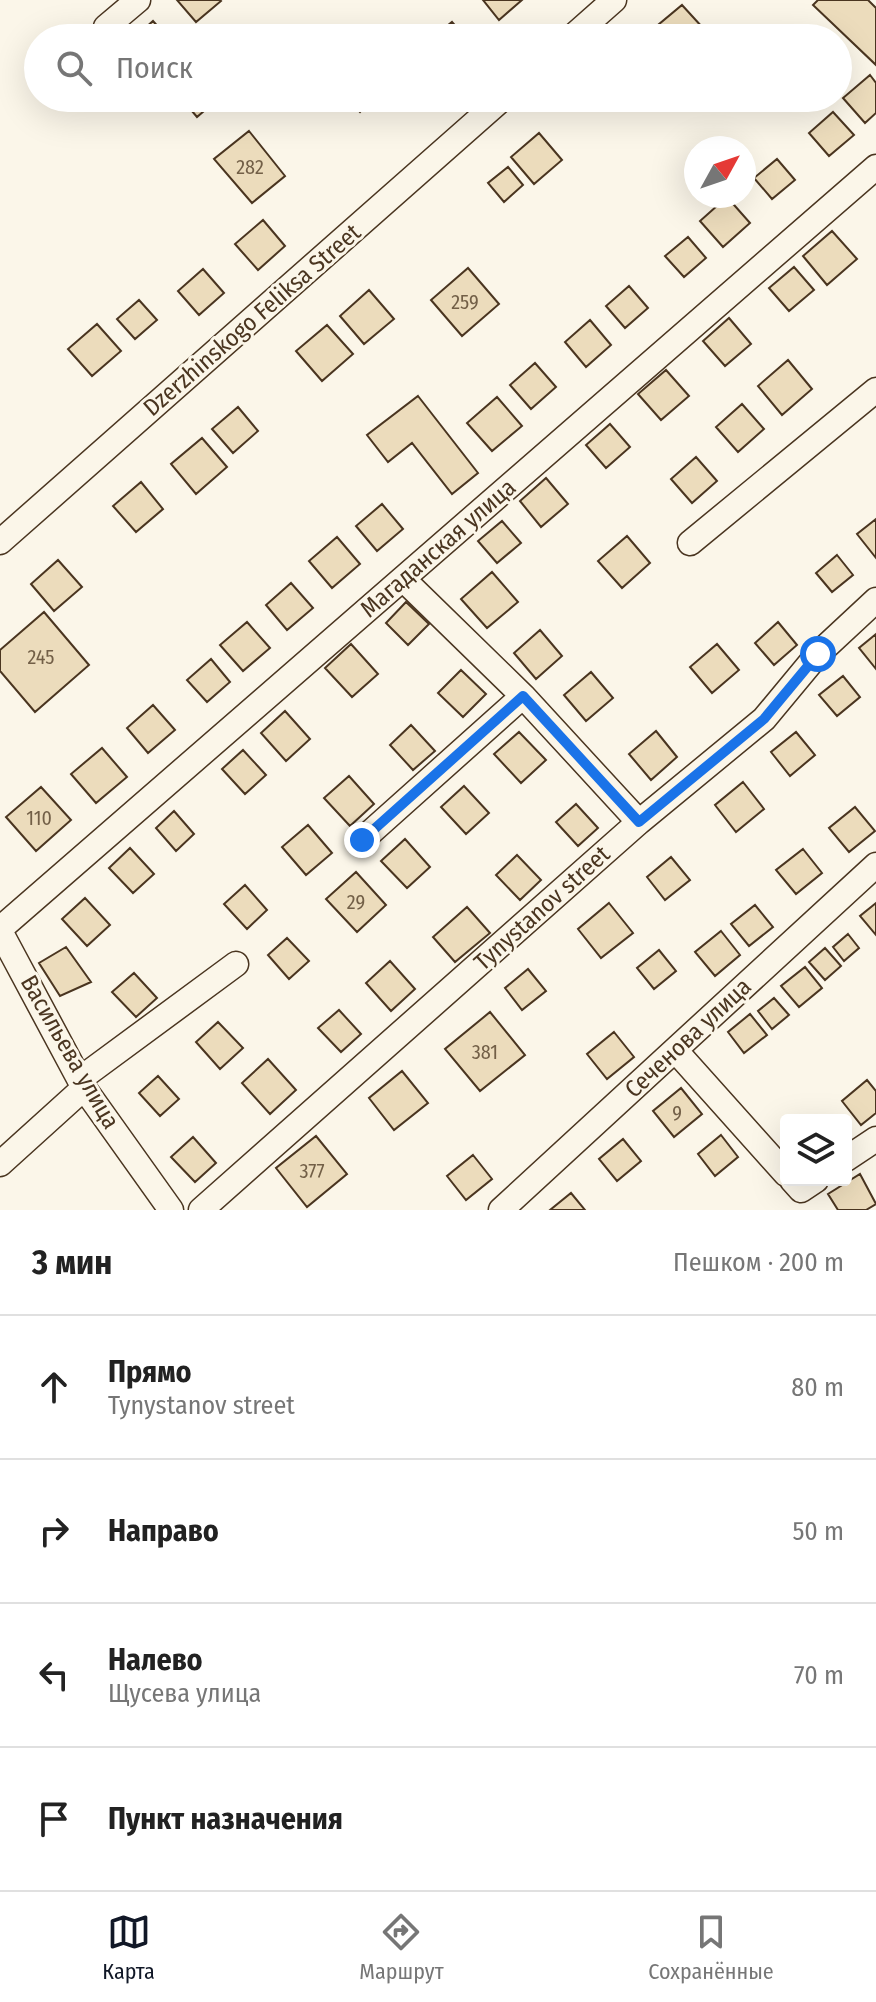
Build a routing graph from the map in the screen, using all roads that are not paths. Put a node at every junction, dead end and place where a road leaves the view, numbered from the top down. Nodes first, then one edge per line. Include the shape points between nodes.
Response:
1 (138, 0) edge
2 (614, 0) edge
3 (110, 24) edge
4 (587, 24) edge
5 (487, 112) edge
6 (876, 167) edge
7 (876, 390) edge
8 (0, 542) edge
9 (690, 543) dead end
10 (403, 579) junction
11 (876, 600) edge
12 (523, 696) junction
13 (639, 822) junction
14 (362, 840) dead end
15 (876, 865) edge
16 (0, 930) edge
17 (236, 964) dead end
18 (675, 1050) junction
19 (82, 1084) junction
20 (876, 1139) edge
21 (852, 1155) edge
22 (0, 1164) edge
23 (780, 1167) edge
24 (171, 1210) edge
25 (201, 1210) edge
26 (501, 1210) edge

1 - 3 street
2 - 4 street
5 - 8 street, Dzerzhinskogo Feliksa Street
6 - 10 street, Магаданская улица
7 - 9 street
10 - 12 street
10 - 16 street, Магаданская улица
11 - 13 street, Tynystanov street via 818,654 764,719
12 - 13 street
12 - 14 street
13 - 25 street, Tynystanov street
15 - 18 street, Сеченова улица
16 - 19 street, Васильева улица
17 - 19 street
18 - 23 street
18 - 26 street, Сеченова улица
19 - 22 street
19 - 24 street, Васильева улица
20 - 21 street

